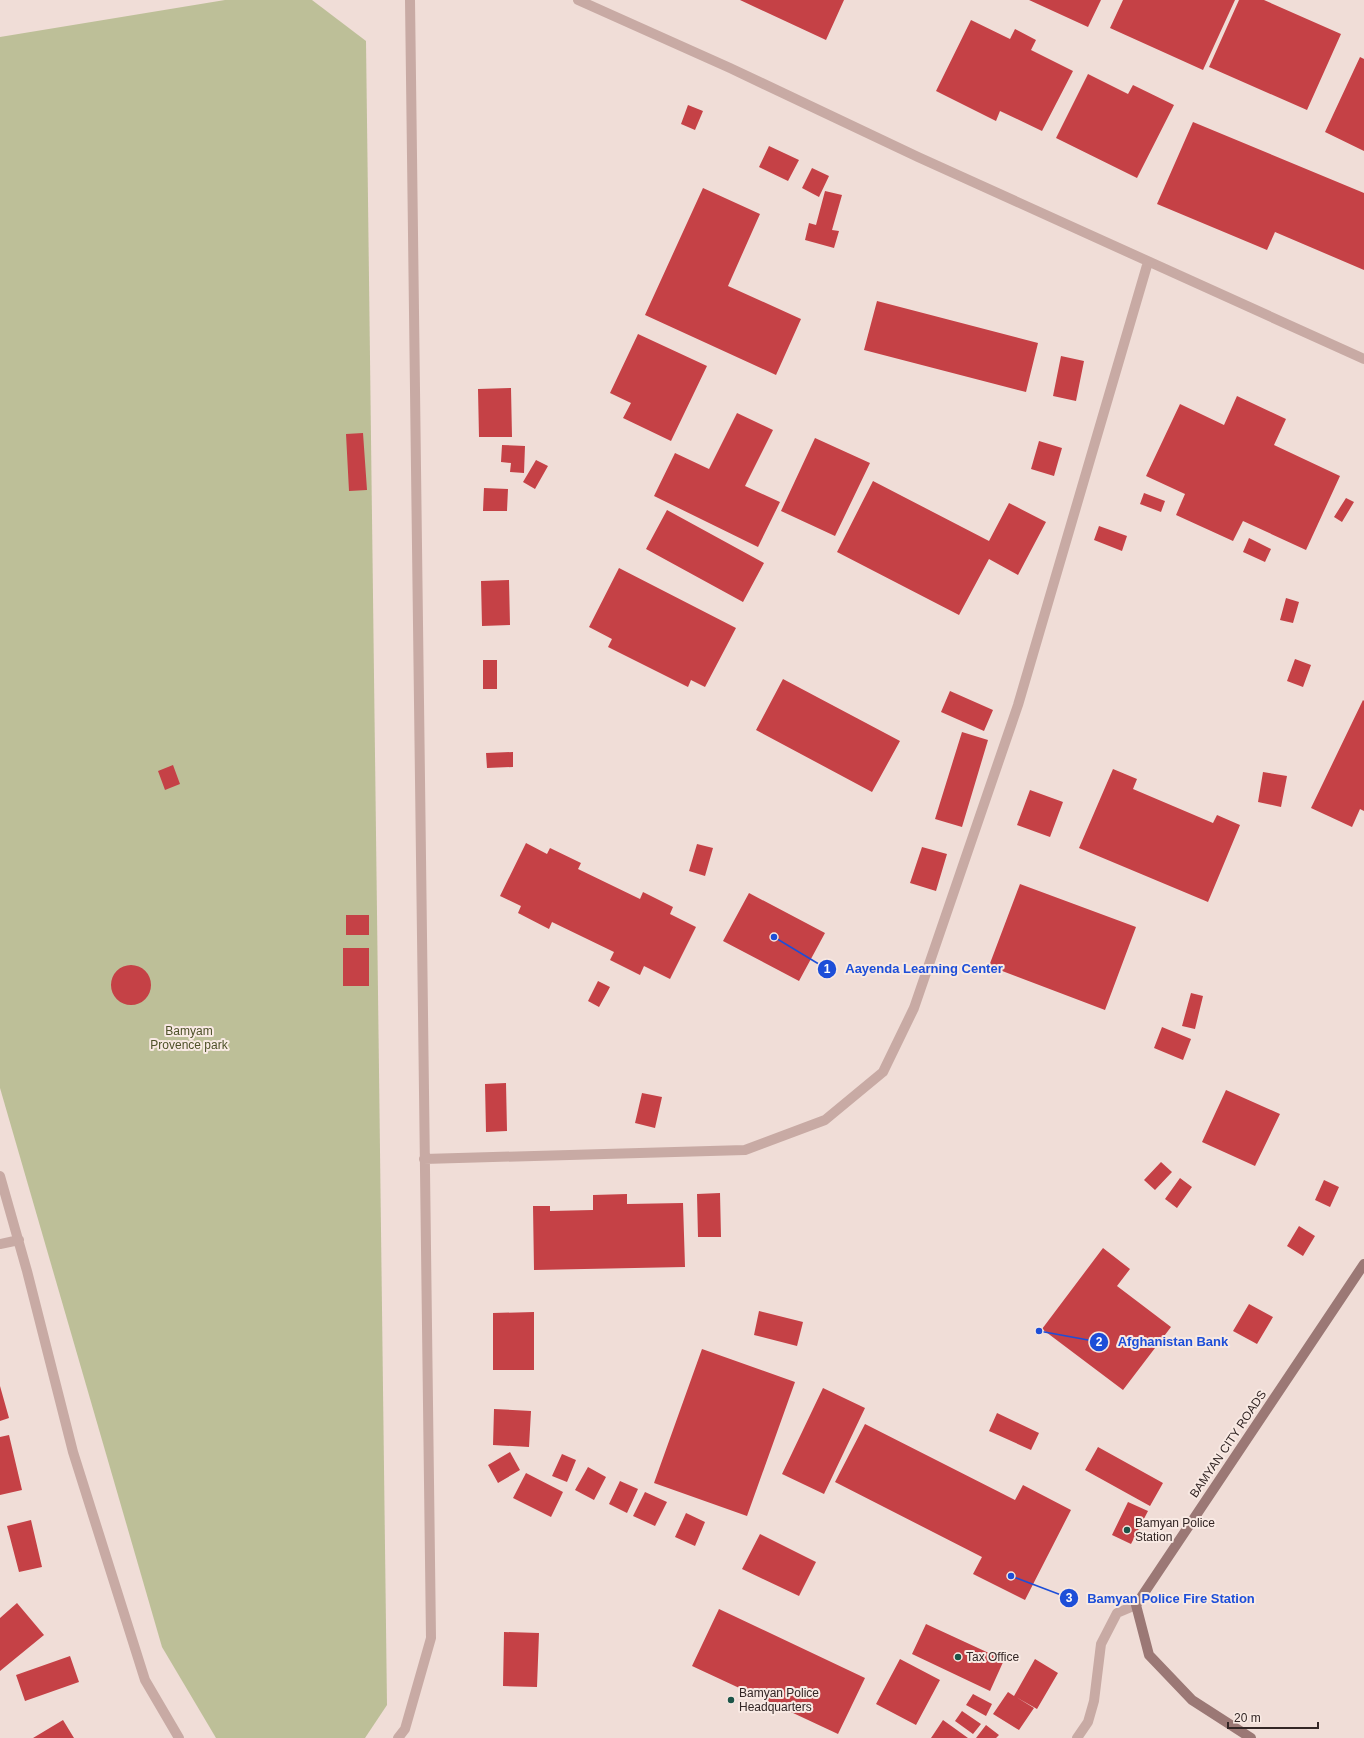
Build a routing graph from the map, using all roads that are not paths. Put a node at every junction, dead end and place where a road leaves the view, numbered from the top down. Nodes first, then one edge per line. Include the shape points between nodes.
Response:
1 (410, 0) edge
2 (578, 0) edge
3 (1148, 262) junction
4 (1364, 359) edge
5 (424, 1159) junction
6 (0, 1176) edge
7 (19, 1240) junction
8 (0, 1244) edge
9 (1364, 1264) edge
10 (1136, 1605) junction
11 (179, 1738) edge
12 (398, 1738) edge
13 (1077, 1738) edge
14 (1251, 1738) edge

1 - 5 street
2 - 3 street
3 - 4 street
3 - 5 street via 1018,705 914,1008 883,1072 825,1120 744,1150
5 - 12 street via 431,1638 405,1730
6 - 7 street
7 - 8 street
7 - 11 street via 73,1452 145,1680
9 - 10 street, BAMYAN CITY ROADS
10 - 13 street via 1118,1613 1101,1644 1094,1702 1088,1722
10 - 14 street via 1149,1655 1192,1700

